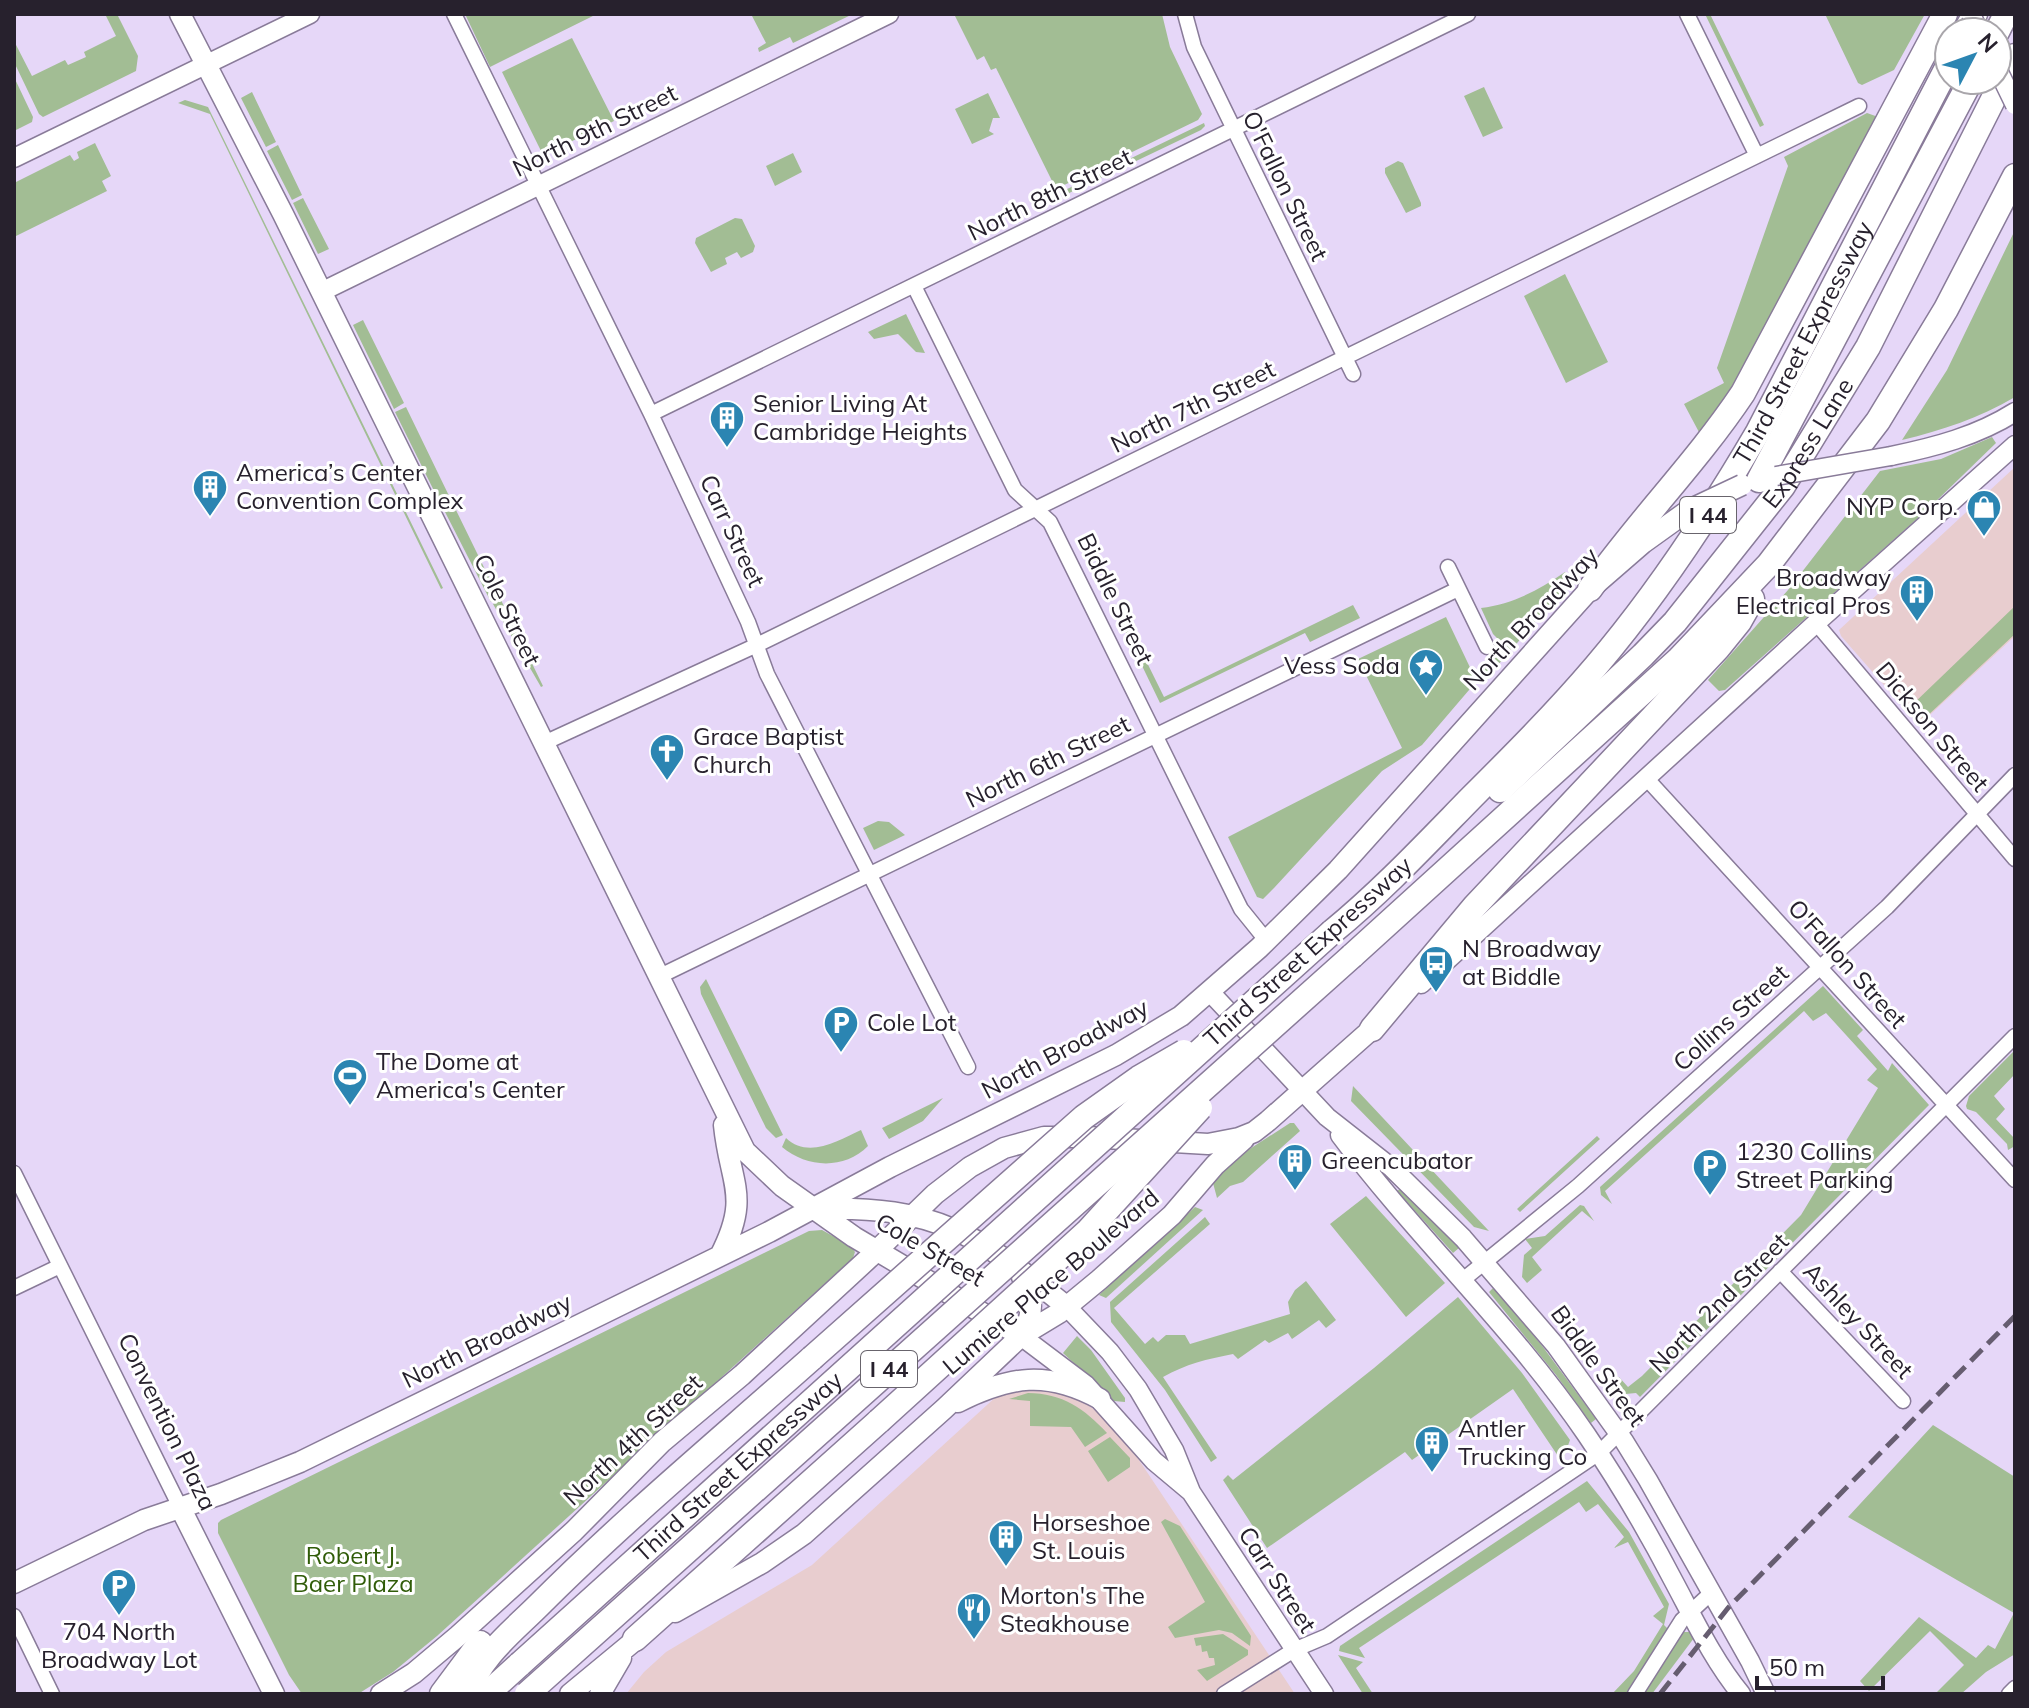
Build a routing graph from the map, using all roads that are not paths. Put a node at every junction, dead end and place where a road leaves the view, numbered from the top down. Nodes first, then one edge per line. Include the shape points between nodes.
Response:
1 (180, 14) edge
2 (310, 14) edge
3 (454, 14) edge
4 (889, 14) edge
5 (1185, 14) edge
6 (1468, 14) edge
7 (1687, 14) edge
8 (1945, 14) edge
9 (2015, 56) edge
10 (206, 63) junction
11 (1933, 95) edge
12 (1963, 96) edge
13 (1859, 106) dead end
14 (1233, 130) junction
15 (1757, 156) junction
16 (14, 158) edge
17 (2015, 176) edge
18 (539, 185) junction
19 (914, 286) junction
20 (321, 292) junction
21 (1345, 357) junction
22 (1353, 374) dead end
23 (2015, 412) edge
24 (651, 414) junction
25 (2015, 445) edge
26 (1759, 480) junction
27 (1034, 509) junction
28 (1769, 564) junction
29 (1448, 567) dead end
30 (1458, 589) junction
31 (1590, 589) junction
32 (1816, 623) junction
33 (757, 645) junction
34 (1487, 647) dead end
35 (1155, 735) junction
36 (544, 743) junction
37 (2015, 775) edge
38 (1647, 779) junction
39 (1977, 815) junction
40 (2015, 859) edge
41 (869, 873) junction
42 (1373, 898) junction
43 (1266, 940) junction
44 (1821, 967) junction
45 (658, 977) junction
46 (1210, 992) junction
47 (1372, 1029) junction
48 (1218, 1035) junction
49 (2015, 1036) edge
50 (1252, 1044) junction
51 (968, 1067) dead end
52 (1302, 1092) junction
53 (1946, 1105) junction
54 (722, 1109) junction
55 (1327, 1117) junction
56 (1254, 1132) junction
57 (14, 1173) edge
58 (2015, 1180) edge
59 (813, 1209) junction
60 (913, 1214) junction
61 (876, 1251) junction
62 (720, 1256) junction
63 (1485, 1261) junction
64 (60, 1266) junction
65 (1015, 1266) junction
66 (1780, 1271) junction
67 (1464, 1279) junction
68 (14, 1288) edge
69 (1067, 1307) junction
70 (1021, 1336) junction
71 (1100, 1399) junction
72 (1903, 1401) dead end
73 (944, 1409) junction
74 (1619, 1434) junction
75 (1599, 1453) junction
76 (1191, 1492) junction
77 (180, 1507) junction
78 (570, 1572) junction
79 (14, 1583) edge
80 (1711, 1593) junction
81 (1689, 1611) junction
82 (14, 1616) edge
83 (635, 1639) junction
84 (1294, 1650) junction
85 (2015, 1688) edge
86 (52, 1694) edge
87 (274, 1694) edge
88 (381, 1694) edge
89 (442, 1694) edge
90 (467, 1694) edge
91 (487, 1694) edge
92 (527, 1694) edge
93 (570, 1694) edge
94 (600, 1694) edge
95 (1224, 1694) edge
96 (1324, 1694) edge
97 (1635, 1694) edge
98 (1741, 1694) edge
99 (1766, 1694) edge
100 (2009, 1694) edge

1 - 10 main road, Cole Street
2 - 10 street
3 - 18 street, Carr Street
4 - 18 street, North 9th Street
5 - 14 street, O'Fallon Street via 1194,47
6 - 14 street, North 8th Street
7 - 15 street
8 - 31 highway via 1743,393
9 - 42 highway, Express Lane via 1868,347 1783,486 1738,546 1643,655 1513,779
10 - 16 street
10 - 20 main road, Cole Street
11 - 42 highway, Third Street Expressway / I 44 via 1758,432 1673,568 1554,714
12 - 26 highway
13 - 15 street, North 7th Street
14 - 19 street, North 8th Street
14 - 21 street, O'Fallon Street
15 - 21 street, North 7th Street
17 - 28 highway, Third Street Expressway / I 44 via 1946,309 1878,421
18 - 20 street, North 9th Street
18 - 24 street, Carr Street
19 - 24 street, North 8th Street
19 - 27 street, Biddle Street via 1015,490
20 - 36 main road, Cole Street
21 - 22 street, O'Fallon Street
21 - 27 street, North 7th Street
23 - 26 street, North Broadway, bridge via 1949,443
24 - 33 street, Carr Street
25 - 32 street
26 - 31 main road, North Broadway, bridge via 1689,510
27 - 33 street, North 7th Street
27 - 35 street, Biddle Street via 1050,522
28 - 47 highway via 1739,622 1718,648 1475,906
28 - 50 highway, Third Street Expressway / I 44, bridge via 1678,660
29 - 30 street
30 - 34 street
30 - 35 street, North 6th Street
31 - 43 main road, North Broadway via 1378,827
32 - 38 street
32 - 39 street, Dickson Street
33 - 36 street, North 7th Street
33 - 41 street, Carr Street
35 - 41 street, North 6th Street
35 - 43 street, Biddle Street via 1241,909
36 - 45 main road, Cole Street
37 - 39 street, Collins Street
38 - 44 street, O'Fallon Street
38 - 47 street
39 - 40 street, Dickson Street
39 - 44 street, Collins Street
41 - 45 street, North 6th Street
41 - 51 street, Carr Street
42 - 48 highway, Third Street Expressway / I 44, bridge
43 - 46 main road, North Broadway
44 - 53 street, O'Fallon Street
44 - 63 street, Collins Street via 1578,1186
45 - 54 main road, Cole Street
46 - 52 street, Biddle Street
46 - 59 main road, North Broadway via 1116,1055
47 - 52 main road
48 - 78 highway, bridge via 1139,1078 1084,1117
48 - 91 highway, Third Street Expressway / I 44, bridge
49 - 53 street, North 2nd Street
50 - 83 highway, bridge via 1087,1232
50 - 92 highway, Third Street Expressway / I 44, bridge
52 - 55 street, Biddle Street
52 - 56 main road
53 - 58 street, O'Fallon Street
53 - 66 street, North 2nd Street
54 - 59 main road, Cole Street via 754,1162
54 - 62 main road via 738,1207
55 - 63 street, Biddle Street via 1392,1168
55 - 67 street, Biddle Street via 1379,1185
56 - 60 main road via 1208,1144 1044,1137 985,1157
56 - 69 main road, Lumiere Place Boulevard via 1224,1156 1172,1215
57 - 64 street, Convention Plaza
59 - 60 main road, Cole Street
59 - 61 main road, Cole Street
59 - 62 main road, North Broadway
60 - 61 main road, North 4th Street
60 - 65 main road, Cole Street via 965,1233
61 - 70 main road, Cole Street
61 - 88 main road, North 4th Street via 662,1442 446,1647
62 - 77 main road, North Broadway via 300,1462
63 - 67 street, Collins Street
63 - 74 street, Biddle Street via 1556,1346
64 - 68 street
64 - 77 street, Convention Plaza
65 - 69 main road, Cole Street
65 - 70 main road via 1031,1300 1028,1326
66 - 72 street, Ashley Street
66 - 74 street, North 2nd Street
67 - 75 street, Biddle Street
69 - 70 main road, Lumiere Place Boulevard
69 - 76 street, Carr Street via 1138,1389 1174,1450
70 - 71 street, Carr Street
70 - 73 main road, Lumiere Place Boulevard
71 - 73 main road via 1070,1385 1018,1379
71 - 76 street, Carr Street via 1154,1461
73 - 83 main road, Lumiere Place Boulevard via 784,1550
74 - 75 street, North 2nd Street
74 - 80 street, Biddle Street
75 - 81 street, Biddle Street
75 - 84 street, North 2nd Street via 1327,1636
76 - 84 street, Carr Street
77 - 79 main road, North Broadway
77 - 87 main road, Convention Plaza
78 - 89 highway via 491,1632
78 - 90 highway via 481,1664
80 - 81 street
80 - 99 street, Biddle Street
81 - 97 street
81 - 98 street, Biddle Street
82 - 86 street
83 - 93 main road, Lumiere Place Boulevard
83 - 94 main road
84 - 95 street, North 2nd Street
84 - 96 street, Carr Street
85 - 100 street

